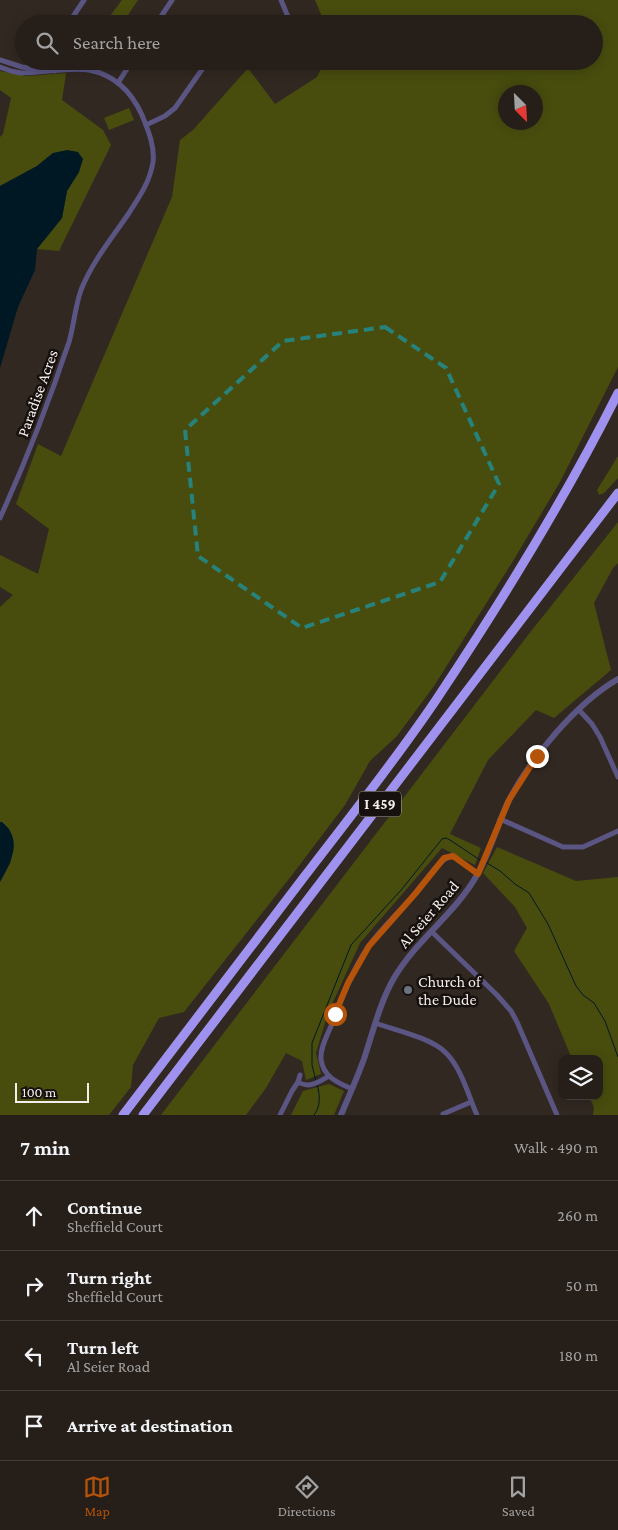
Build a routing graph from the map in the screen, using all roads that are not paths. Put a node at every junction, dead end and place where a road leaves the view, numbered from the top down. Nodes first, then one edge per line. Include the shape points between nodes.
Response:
1 (84, 0) edge
2 (172, 0) edge
3 (281, 0) edge
4 (74, 15) edge
5 (162, 15) edge
6 (287, 15) edge
7 (0, 60) edge
8 (15, 65) edge
9 (0, 67) edge
10 (47, 70) edge
11 (126, 70) edge
12 (202, 70) edge
13 (55, 71) junction
14 (118, 82) junction
15 (146, 125) junction
16 (618, 393) edge
17 (618, 493) edge
18 (0, 518) edge
19 (618, 679) edge
20 (579, 710) junction
21 (618, 777) edge
22 (500, 819) junction
23 (618, 831) edge
24 (478, 874) junction
25 (431, 931) junction
26 (375, 1023) junction
27 (300, 1075) dead end
28 (329, 1076) junction
29 (298, 1082) junction
30 (352, 1089) junction
31 (471, 1102) junction
32 (443, 1114) edge
33 (122, 1115) edge
34 (143, 1115) edge
35 (280, 1115) edge
36 (341, 1115) edge
37 (477, 1115) edge
38 (557, 1115) edge

1 - 4 street
2 - 5 street
3 - 6 street
7 - 8 street
9 - 13 street via 22,73
10 - 13 street
11 - 14 street
12 - 15 street via 175,108
13 - 14 street via 89,70
14 - 15 street, Paradise Acres via 137,104
15 - 18 street, Paradise Acres via 153,161 148,182 88,274 63,357
16 - 33 highway, I 459 via 545,526 435,701
17 - 34 highway, I 459
19 - 20 street, Al Seier Road
20 - 21 street via 600,737
20 - 22 street, Al Seier Road via 554,735 528,770
22 - 23 street via 563,846 583,847
22 - 24 street, Al Seier Road
24 - 25 street, Al Seier Road via 459,902
24 - 28 street via 453,856 444,858 369,946 348,983 322,1049 323,1066
25 - 26 street, Al Seier Road via 394,979
25 - 38 street via 511,1011
26 - 30 street, Al Seier Road
26 - 31 street via 431,1042 445,1052 456,1066
27 - 29 street
28 - 29 street via 307,1086
28 - 30 street
29 - 35 street
30 - 36 street, Al Seier Road
31 - 32 street
31 - 37 street

